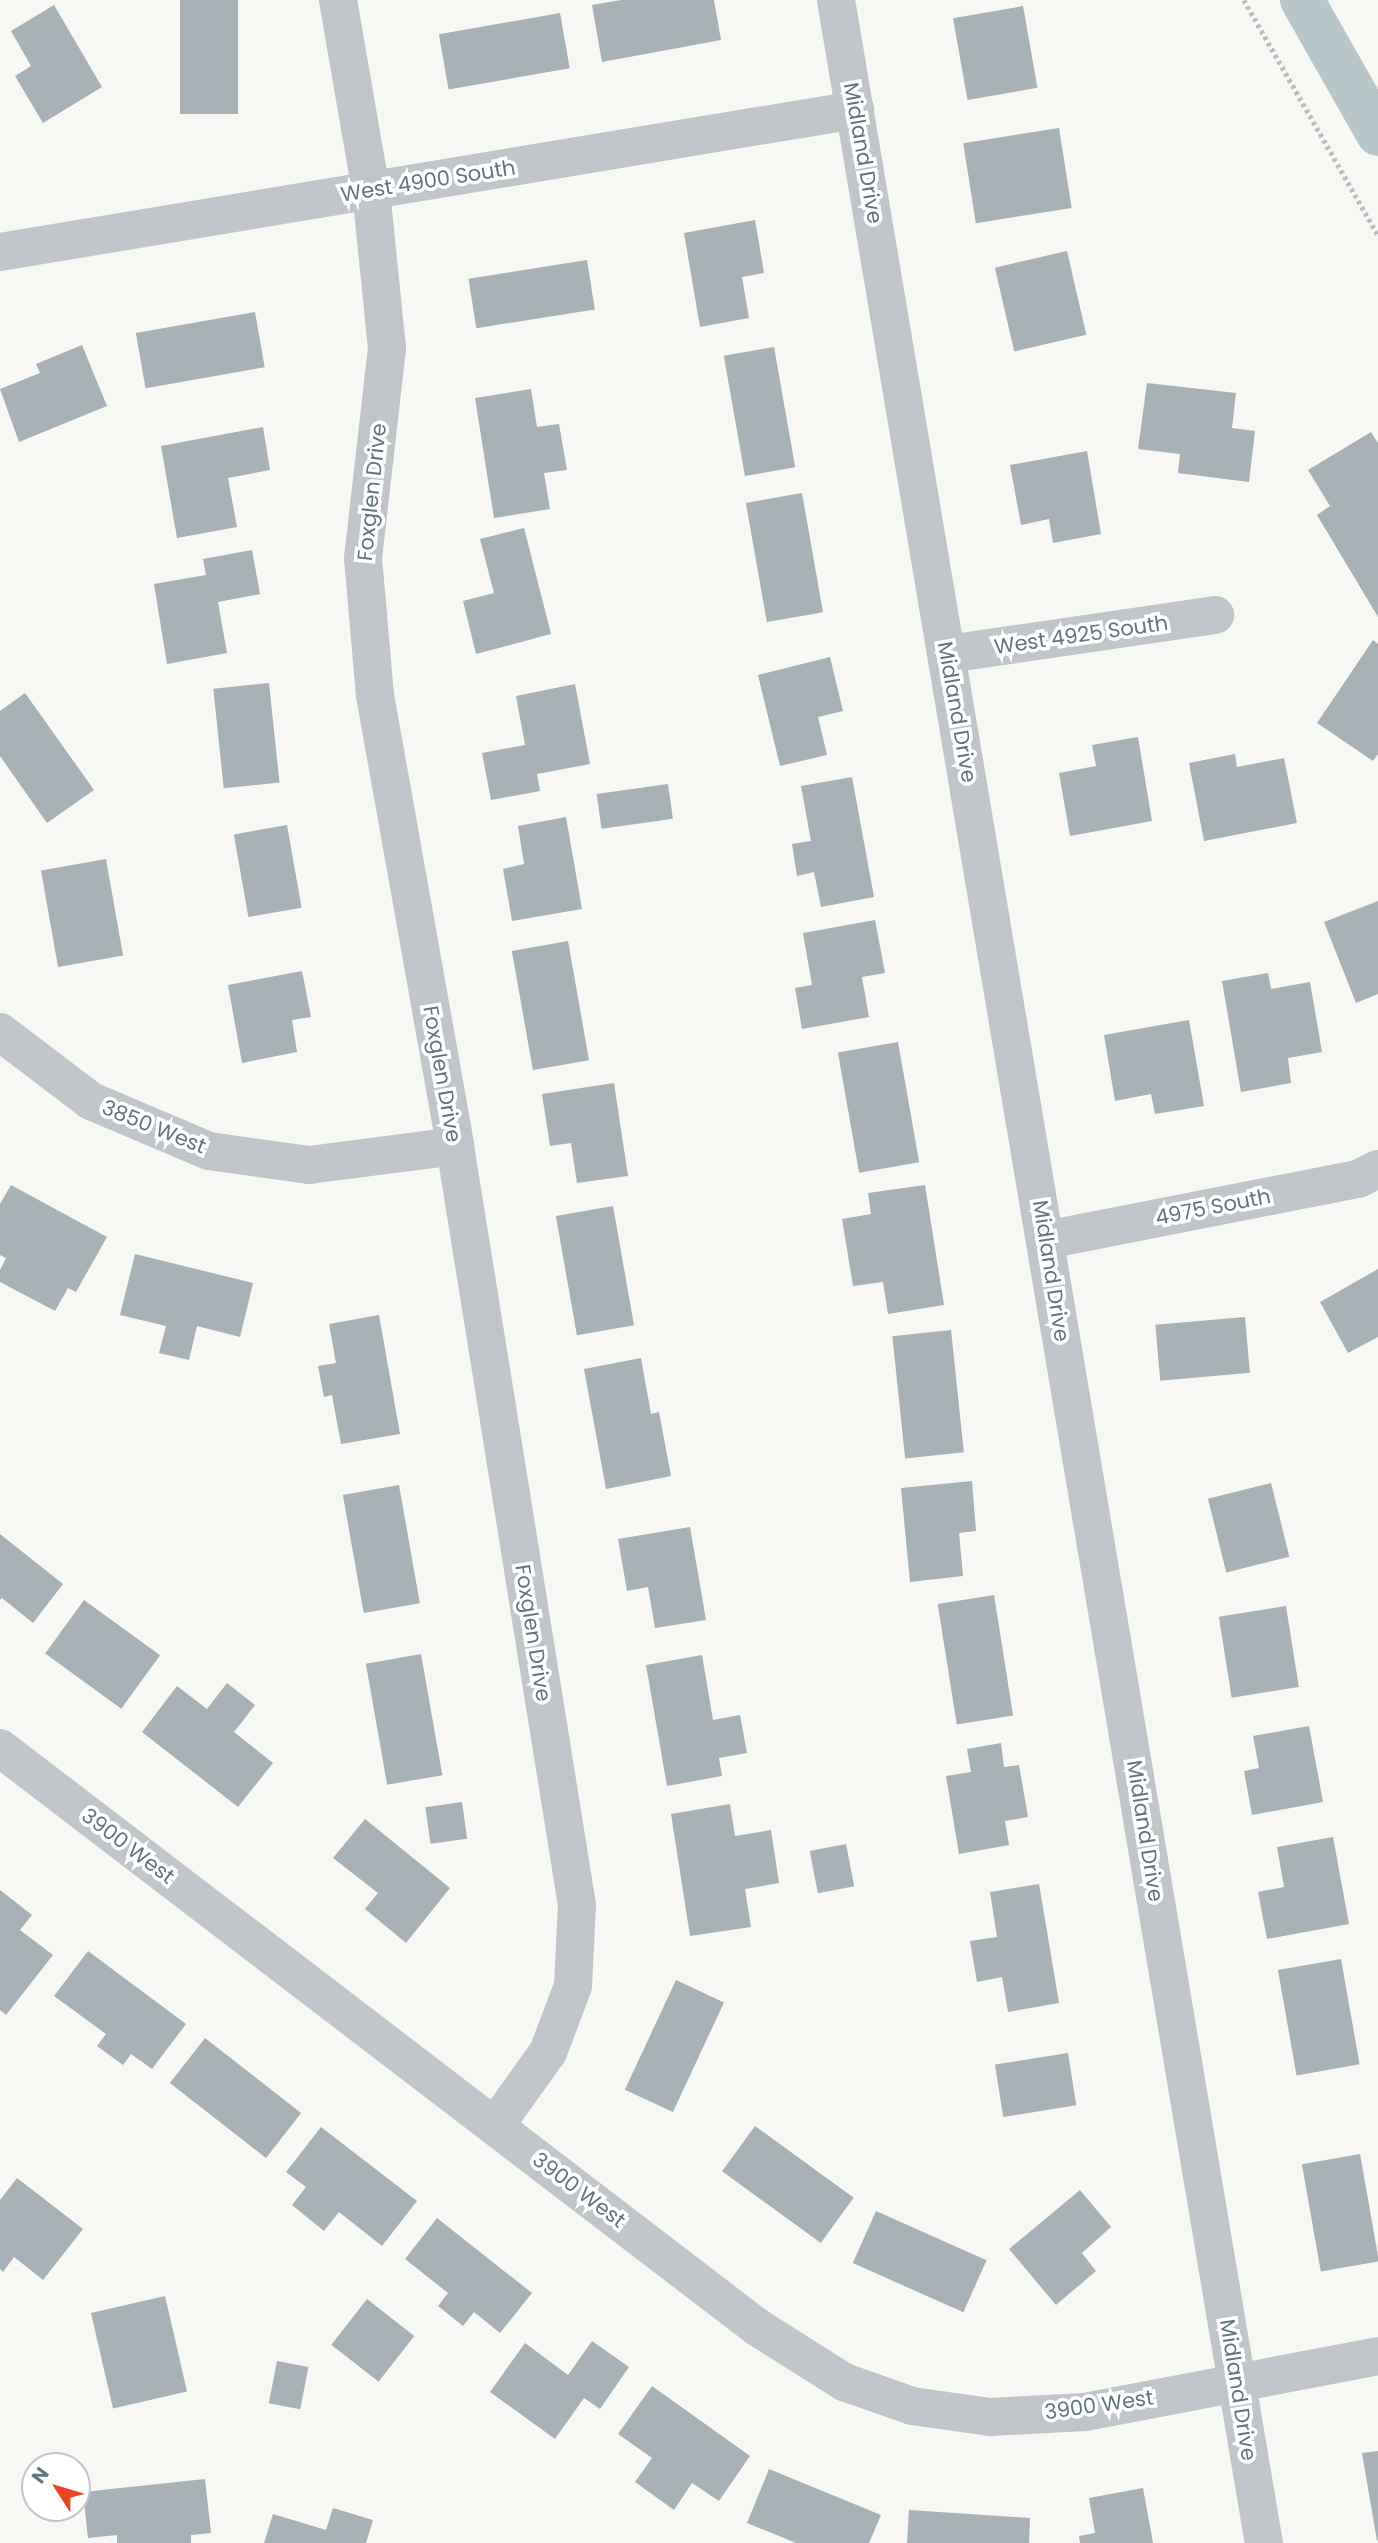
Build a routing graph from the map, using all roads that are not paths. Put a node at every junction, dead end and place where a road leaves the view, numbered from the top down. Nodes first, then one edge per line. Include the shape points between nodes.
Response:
1 (338, 0) edge
2 (836, 0) edge
3 (855, 110) junction
4 (371, 191) junction
5 (0, 252) edge
6 (1215, 615) dead end
7 (948, 654) junction
8 (0, 1032) edge
9 (455, 1146) junction
10 (1378, 1169) edge
11 (1046, 1240) junction
12 (0, 1748) edge
13 (495, 2126) junction
14 (1378, 2356) edge
15 (1237, 2381) junction
16 (1264, 2543) edge

1 - 4 street, Foxglen Drive
2 - 3 street, Midland Drive
3 - 4 street, West 4900 South
3 - 7 street, Midland Drive
4 - 5 street, West 4900 South
4 - 9 street, Foxglen Drive via 387,348 363,558 375,695
6 - 7 street, West 4925 South
7 - 11 street, Midland Drive
8 - 9 street, 3850 West via 91,1101 209,1151 309,1165
9 - 13 street, Foxglen Drive via 577,1905 573,1986 548,2052
10 - 11 street, 4975 South via 1358,1179
11 - 15 street, Midland Drive
12 - 13 street, 3900 West
13 - 15 street, 3900 West via 757,2327 844,2382 912,2406 990,2417 1086,2412
14 - 15 street, 3900 West
15 - 16 street, Midland Drive

